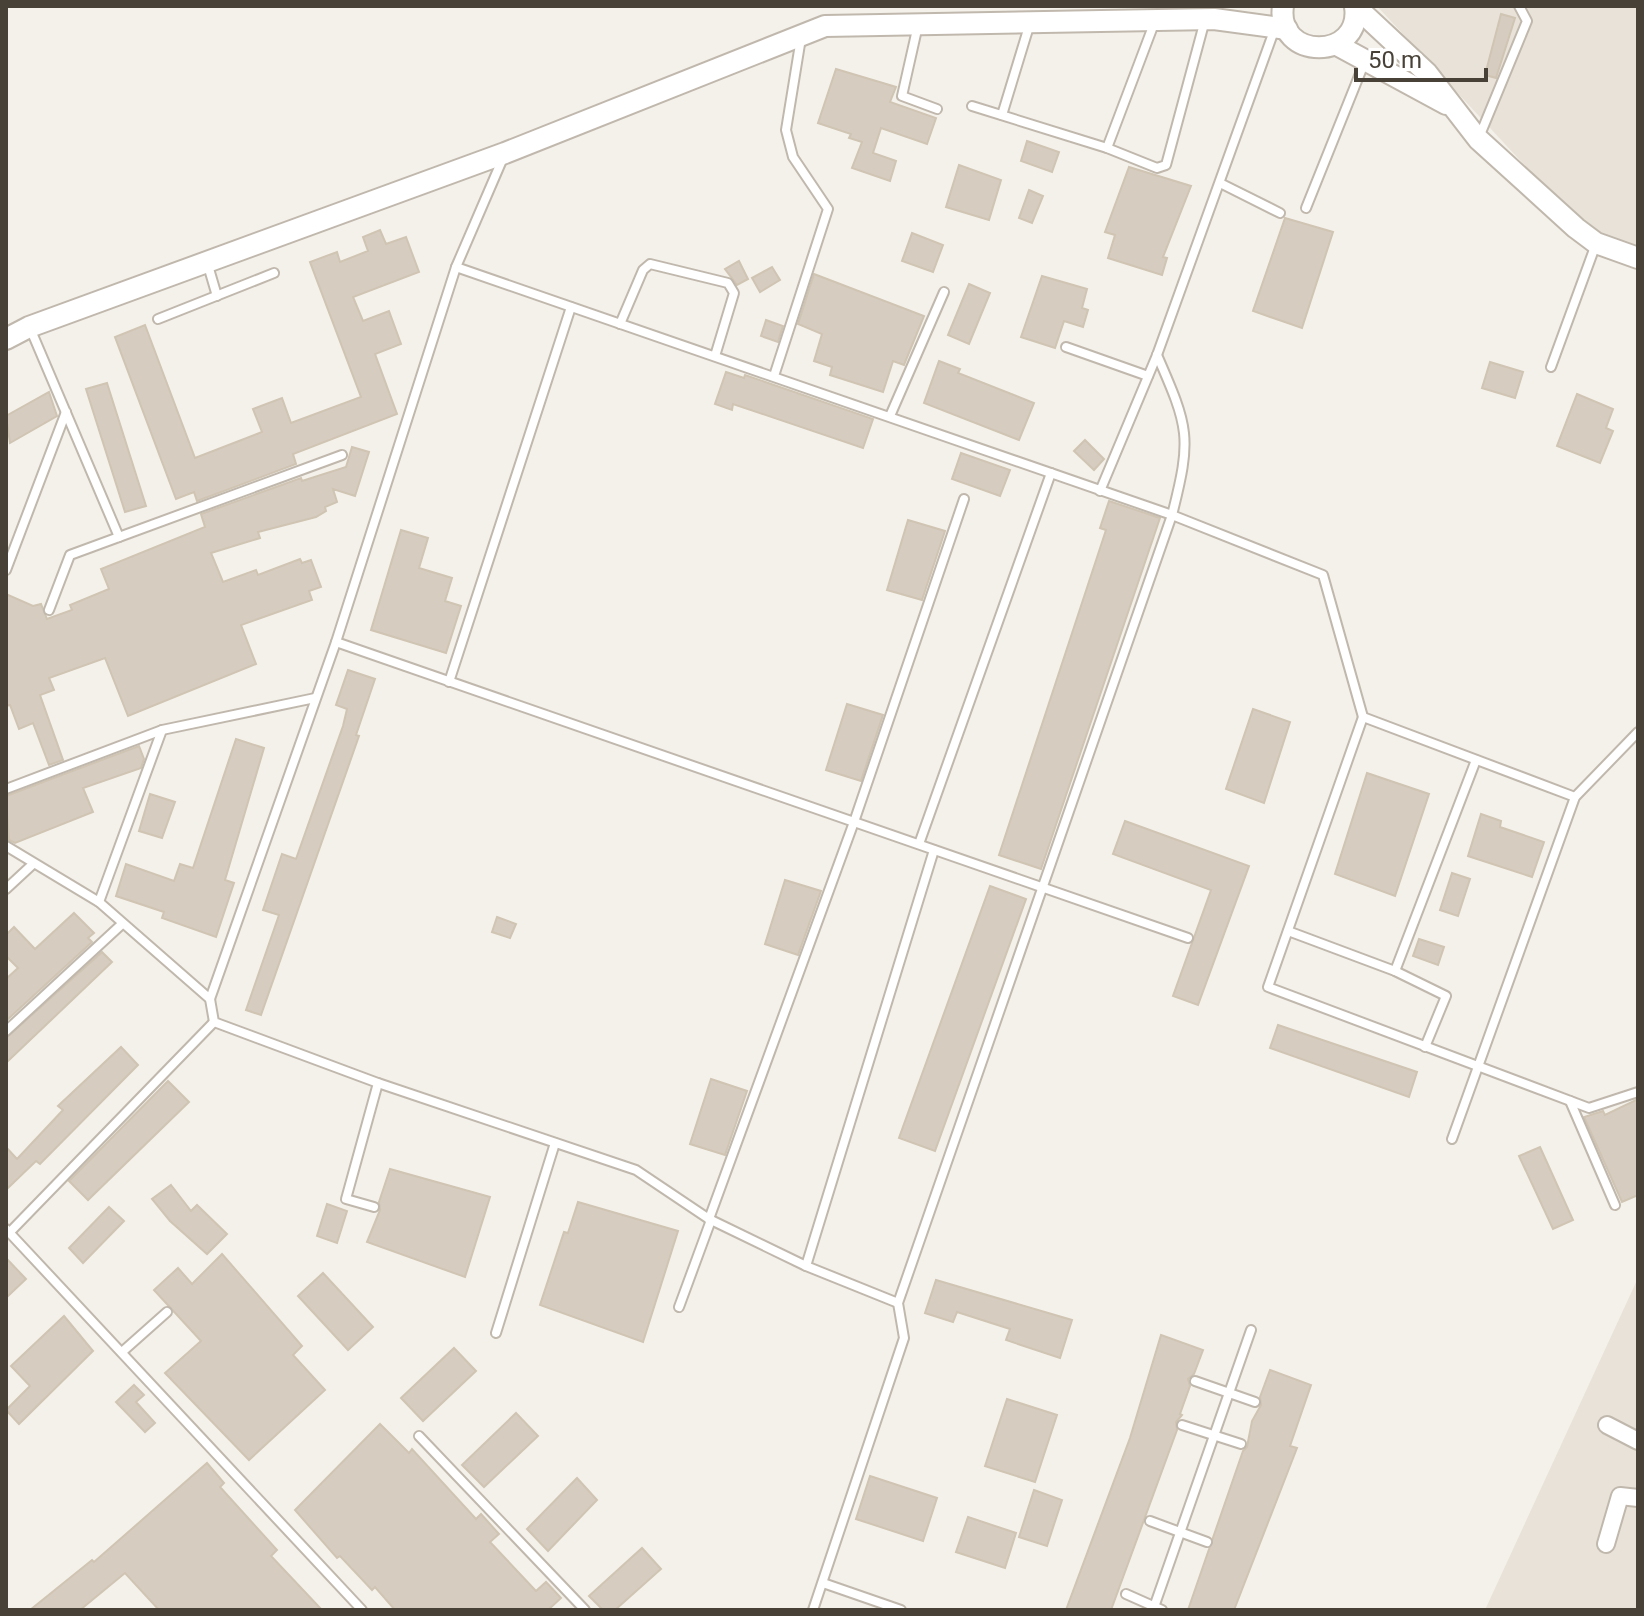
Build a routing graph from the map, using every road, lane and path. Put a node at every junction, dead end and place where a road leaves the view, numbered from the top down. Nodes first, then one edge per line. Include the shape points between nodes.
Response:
1 (1225, 6) edge
2 (1283, 6) edge
3 (1355, 6) edge
4 (1519, 6) edge
5 (1155, 20) junction
6 (1204, 20) junction
7 (1030, 23) junction
8 (918, 25) junction
9 (1281, 28) junction
10 (801, 35) junction
11 (1337, 45) junction
12 (1365, 60) junction
13 (972, 106) dead end
14 (1449, 106) junction
15 (937, 109) dead end
16 (1002, 115) junction
17 (1478, 139) junction
18 (1107, 148) junction
19 (505, 153) junction
20 (1220, 183) junction
21 (1306, 208) dead end
22 (1280, 213) dead end
23 (1596, 243) junction
24 (1638, 258) edge
25 (207, 262) junction
26 (456, 267) junction
27 (274, 273) dead end
28 (944, 292) dead end
29 (217, 296) junction
30 (571, 307) junction
31 (158, 319) dead end
32 (620, 324) junction
33 (29, 327) junction
34 (6, 339) edge
35 (1066, 347) dead end
36 (1157, 355) junction
37 (715, 356) junction
38 (1551, 367) dead end
39 (774, 376) junction
40 (1148, 376) junction
41 (66, 412) junction
42 (890, 416) junction
43 (342, 455) dead end
44 (1051, 473) junction
45 (1100, 491) junction
46 (964, 499) dead end
47 (1172, 515) junction
48 (119, 537) junction
49 (6, 570) edge
50 (49, 610) dead end
51 (336, 642) junction
52 (449, 682) junction
53 (315, 698) junction
54 (1363, 717) junction
55 (162, 730) junction
56 (1638, 732) edge
57 (1476, 760) junction
58 (6, 789) edge
59 (1575, 797) junction
60 (854, 822) junction
61 (919, 844) junction
62 (6, 846) edge
63 (934, 850) junction
64 (33, 864) junction
65 (1042, 886) junction
66 (6, 889) edge
67 (99, 902) junction
68 (122, 924) junction
69 (1288, 931) junction
70 (1188, 938) dead end
71 (1395, 971) junction
72 (210, 999) junction
73 (214, 1022) junction
74 (6, 1031) edge
75 (1425, 1047) junction
76 (1477, 1067) junction
77 (378, 1083) junction
78 (1638, 1092) edge
79 (1570, 1101) junction
80 (1452, 1139) dead end
81 (555, 1143) junction
82 (1615, 1205) dead end
83 (374, 1207) dead end
84 (710, 1220) junction
85 (8, 1231) edge
86 (806, 1266) junction
87 (898, 1303) junction
88 (679, 1307) dead end
89 (167, 1312) dead end
90 (1251, 1330) dead end
91 (496, 1333) dead end
92 (122, 1352) junction
93 (1195, 1381) dead end
94 (1229, 1392) junction
95 (1255, 1402) dead end
96 (1182, 1425) dead end
97 (1607, 1425) dead end
98 (1214, 1435) junction
99 (419, 1436) dead end
100 (1638, 1441) edge
101 (1241, 1444) dead end
102 (1638, 1498) edge
103 (1150, 1521) dead end
104 (1180, 1532) junction
105 (1207, 1542) dead end
106 (1606, 1544) dead end
107 (823, 1583) junction
108 (1126, 1594) dead end
109 (1157, 1609) edge
110 (362, 1610) edge
111 (585, 1610) edge
112 (813, 1610) edge
113 (901, 1610) edge

1 - 6 street
2 - 9 street
3 - 11 street via 1354,26
3 - 14 street via 1427,73
4 - 17 lane via 1527,21
5 - 6 street
5 - 7 street
5 - 18 lane
6 - 9 street
6 - 18 lane via 1166,165 1157,168
7 - 8 street
7 - 16 lane
8 - 10 street via 825,26
8 - 15 lane via 902,96
9 - 11 street via 1312,49
9 - 20 lane
10 - 19 street
10 - 39 lane via 786,130 793,157 828,209
11 - 12 street
12 - 14 street
12 - 21 lane
13 - 16 lane
14 - 17 street
16 - 18 lane
17 - 23 street
19 - 25 street
19 - 26 lane
20 - 22 lane
20 - 36 lane
23 - 24 street
23 - 38 lane
25 - 29 lane
25 - 33 street
26 - 30 lane
26 - 51 lane
27 - 29 lane
28 - 42 lane
29 - 31 lane
30 - 32 lane
30 - 52 lane
32 - 37 lane
32 - 37 lane via 650,264 728,283 734,293
33 - 34 street
33 - 41 lane
35 - 40 lane
36 - 40 lane
36 - 47 lane via 1184,417 1186,460
37 - 39 lane
39 - 42 lane
40 - 45 lane
41 - 48 lane
41 - 49 lane
42 - 44 lane
43 - 48 lane
44 - 45 lane
44 - 61 lane
45 - 47 lane
46 - 60 lane
47 - 54 lane via 1323,575
47 - 65 lane
48 - 50 lane via 70,555
51 - 52 lane
51 - 53 lane
52 - 60 lane
53 - 55 lane
53 - 72 lane
54 - 57 lane
54 - 69 lane
55 - 58 lane
55 - 67 lane
56 - 59 lane
57 - 59 lane
57 - 71 lane
59 - 76 lane
60 - 61 lane
60 - 84 lane
61 - 63 lane
62 - 64 lane
63 - 65 lane
63 - 86 lane
64 - 66 lane
64 - 67 lane
65 - 70 lane
65 - 87 lane
67 - 68 lane
68 - 72 lane
68 - 74 lane
69 - 71 lane
69 - 75 lane via 1268,987
71 - 75 lane via 1446,996
72 - 73 lane
73 - 77 lane
73 - 85 lane
75 - 76 lane
76 - 79 lane
76 - 80 lane
77 - 81 lane
77 - 83 lane via 346,1199
78 - 79 lane via 1589,1108
79 - 82 lane
81 - 84 lane via 636,1170
81 - 91 lane
84 - 86 lane
84 - 88 lane
85 - 92 lane
86 - 87 lane
87 - 107 lane via 904,1338
89 - 92 lane
90 - 94 lane
92 - 110 lane
93 - 94 lane
94 - 95 lane
94 - 98 lane
96 - 98 lane
97 - 100 street
98 - 101 lane
98 - 104 lane
99 - 111 lane
102 - 106 street via 1620,1496
103 - 104 lane
104 - 105 lane
104 - 109 lane
107 - 112 lane
107 - 113 lane
108 - 109 lane

